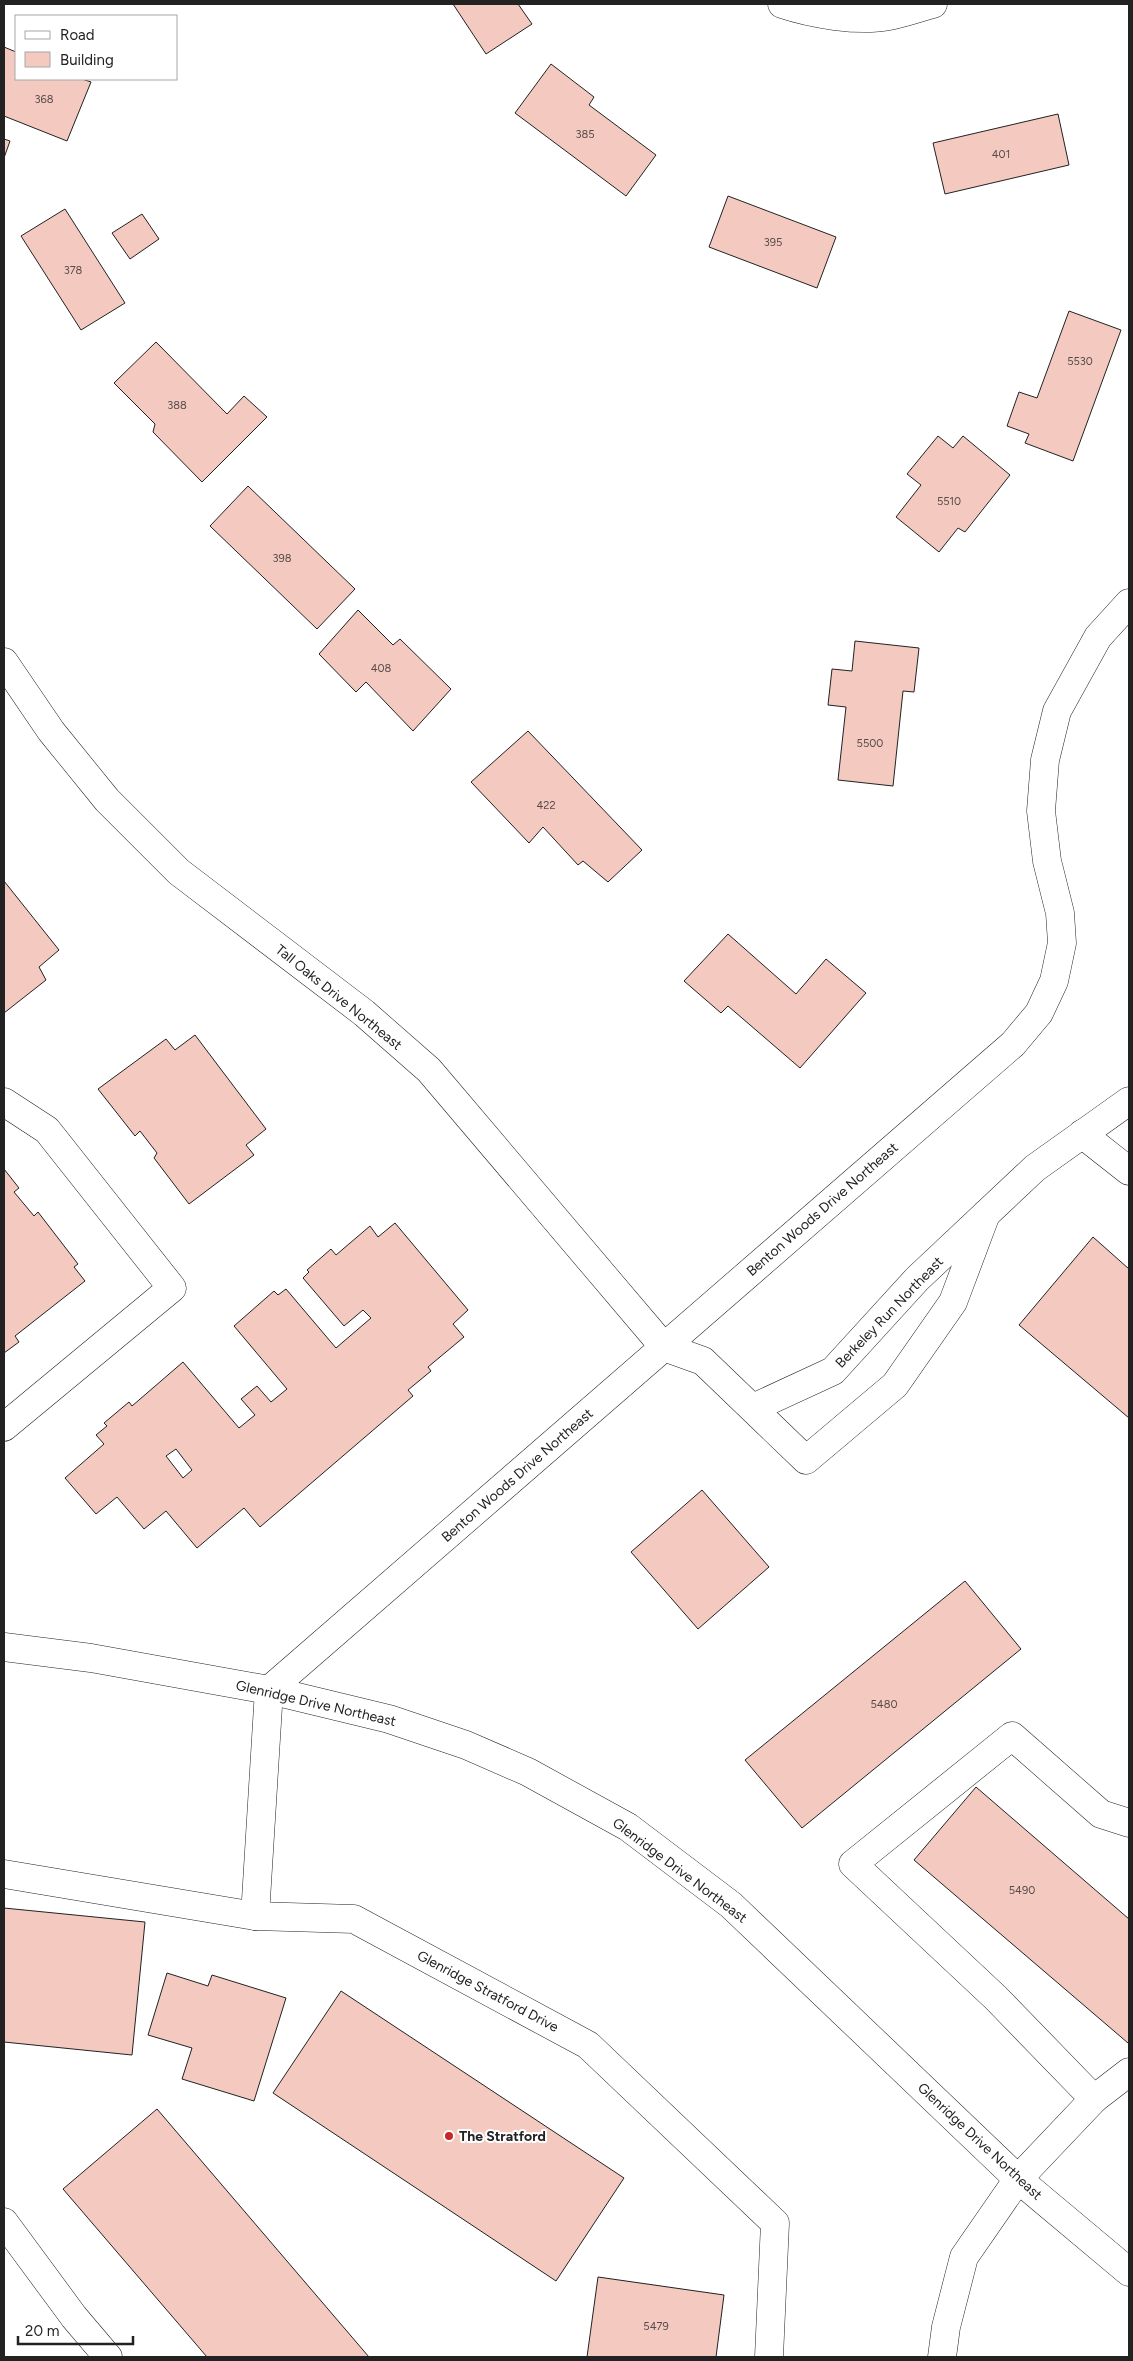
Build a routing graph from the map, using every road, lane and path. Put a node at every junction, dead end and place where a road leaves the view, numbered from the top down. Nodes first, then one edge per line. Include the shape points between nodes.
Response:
1 (782, 4) edge
2 (933, 4) edge
3 (1129, 603) edge
4 (4, 662) edge
5 (1129, 1101) edge
6 (4, 1102) edge
7 (1082, 1134) junction
8 (1129, 1171) edge
9 (986, 1214) junction
10 (664, 1347) junction
11 (753, 1408) junction
12 (4, 1427) edge
13 (4, 1648) edge
14 (269, 1690) junction
15 (1129, 1824) edge
16 (4, 1874) edge
17 (255, 1916) junction
18 (1129, 2072) edge
19 (1094, 2099) junction
20 (1018, 2179) junction
21 (4, 2222) edge
22 (1129, 2272) edge
23 (108, 2357) edge
24 (769, 2357) edge
25 (942, 2357) edge

1 - 2 street via 842,17 886,16
3 - 10 street, Benton Woods Drive Northeast via 1098,637 1057,711 1045,760 1041,811 1047,861 1060,913 1062,943 1054,980 1039,1013 1013,1044
4 - 10 street, Tall Oaks Drive Northeast via 51,731 107,800 179,872 364,1013 429,1070
5 - 7 street, Berkeley Run Northeast
6 - 12 street via 47,1130 172,1288
7 - 8 street
7 - 9 street, Berkeley Run Northeast via 1035,1168
9 - 11 street, Berkeley Run Northeast via 917,1279 833,1371
9 - 11 street, Berkeley Run Northeast via 953,1302 895,1385 806,1460
10 - 11 street, Berkeley Run Northeast via 703,1361
10 - 14 street, Benton Woods Drive Northeast
13 - 14 street, Glenridge Drive Northeast via 91,1658
14 - 17 street
14 - 20 street, Glenridge Drive Northeast via 389,1719 466,1745 528,1772 628,1827 731,1905
15 - 19 street via 1101,1814 1012,1736 853,1864 996,1998
16 - 17 street, Glenridge Stratford Drive
17 - 24 street, Glenridge Stratford Drive via 354,1918 588,2045 775,2223
18 - 19 street
19 - 20 street
20 - 22 street, Glenridge Drive Northeast
20 - 25 street via 964,2257 946,2326
21 - 23 street via 74,2317

